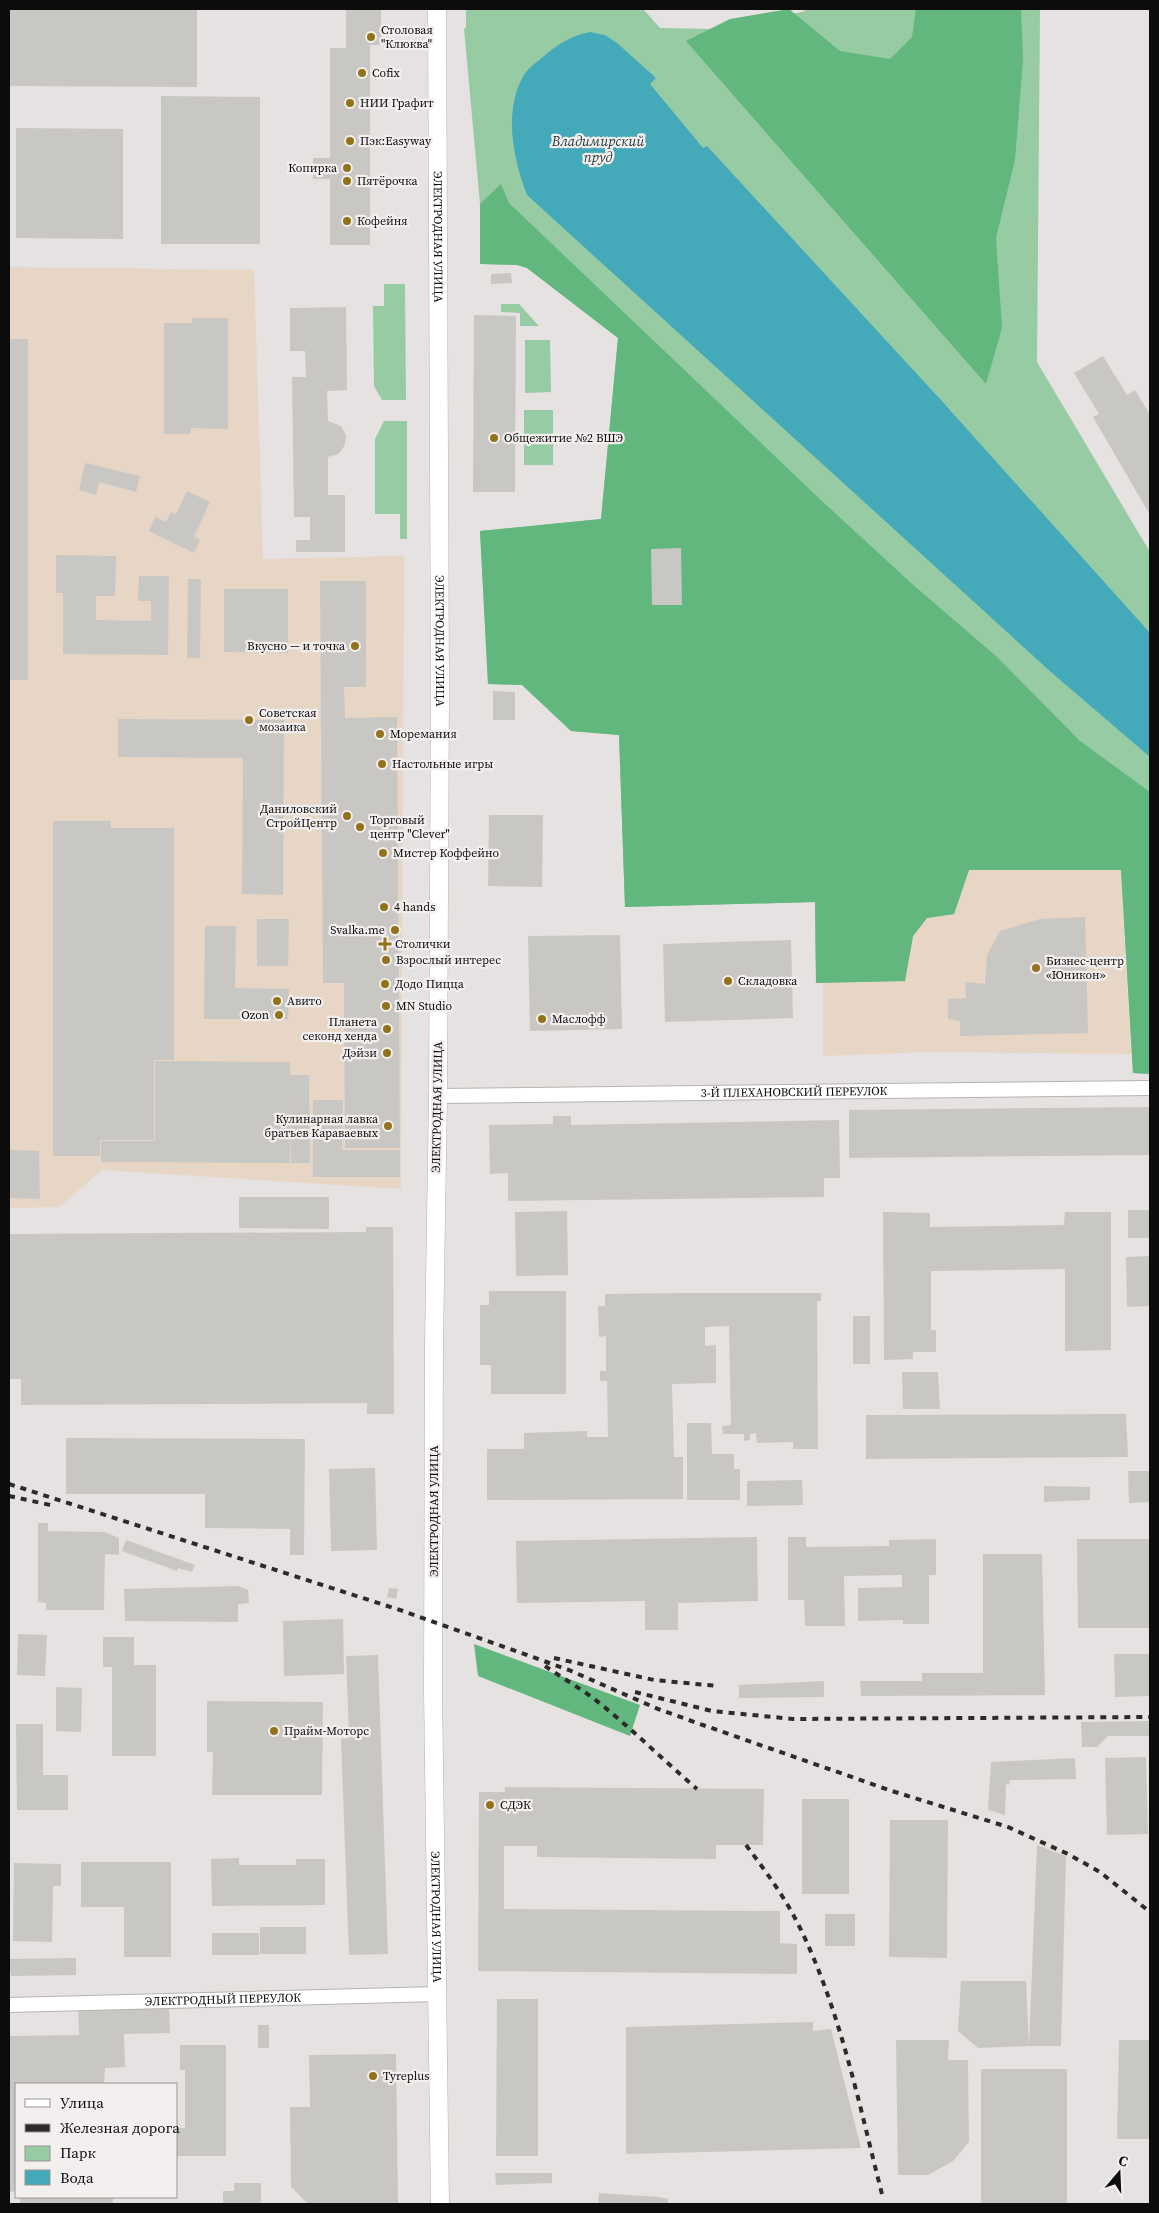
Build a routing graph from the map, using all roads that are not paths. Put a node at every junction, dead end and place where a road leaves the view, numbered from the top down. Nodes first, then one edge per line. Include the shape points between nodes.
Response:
1 (437, 9) edge
2 (1150, 1088) edge
3 (438, 1096) junction
4 (438, 1994) junction
5 (9, 2005) edge
6 (440, 2204) edge

1 - 3 street, ЭЛЕКТРОДНАЯ УЛИЦА
2 - 3 street, 3-Й ПЛЕХАНОВСКИЙ ПЕРЕУЛОК
3 - 4 street, ЭЛЕКТРОДНАЯ УЛИЦА via 433,1679
4 - 5 street, ЭЛЕКТРОДНЫЙ ПЕРЕУЛОК
4 - 6 street, ЭЛЕКТРОДНАЯ УЛИЦА

